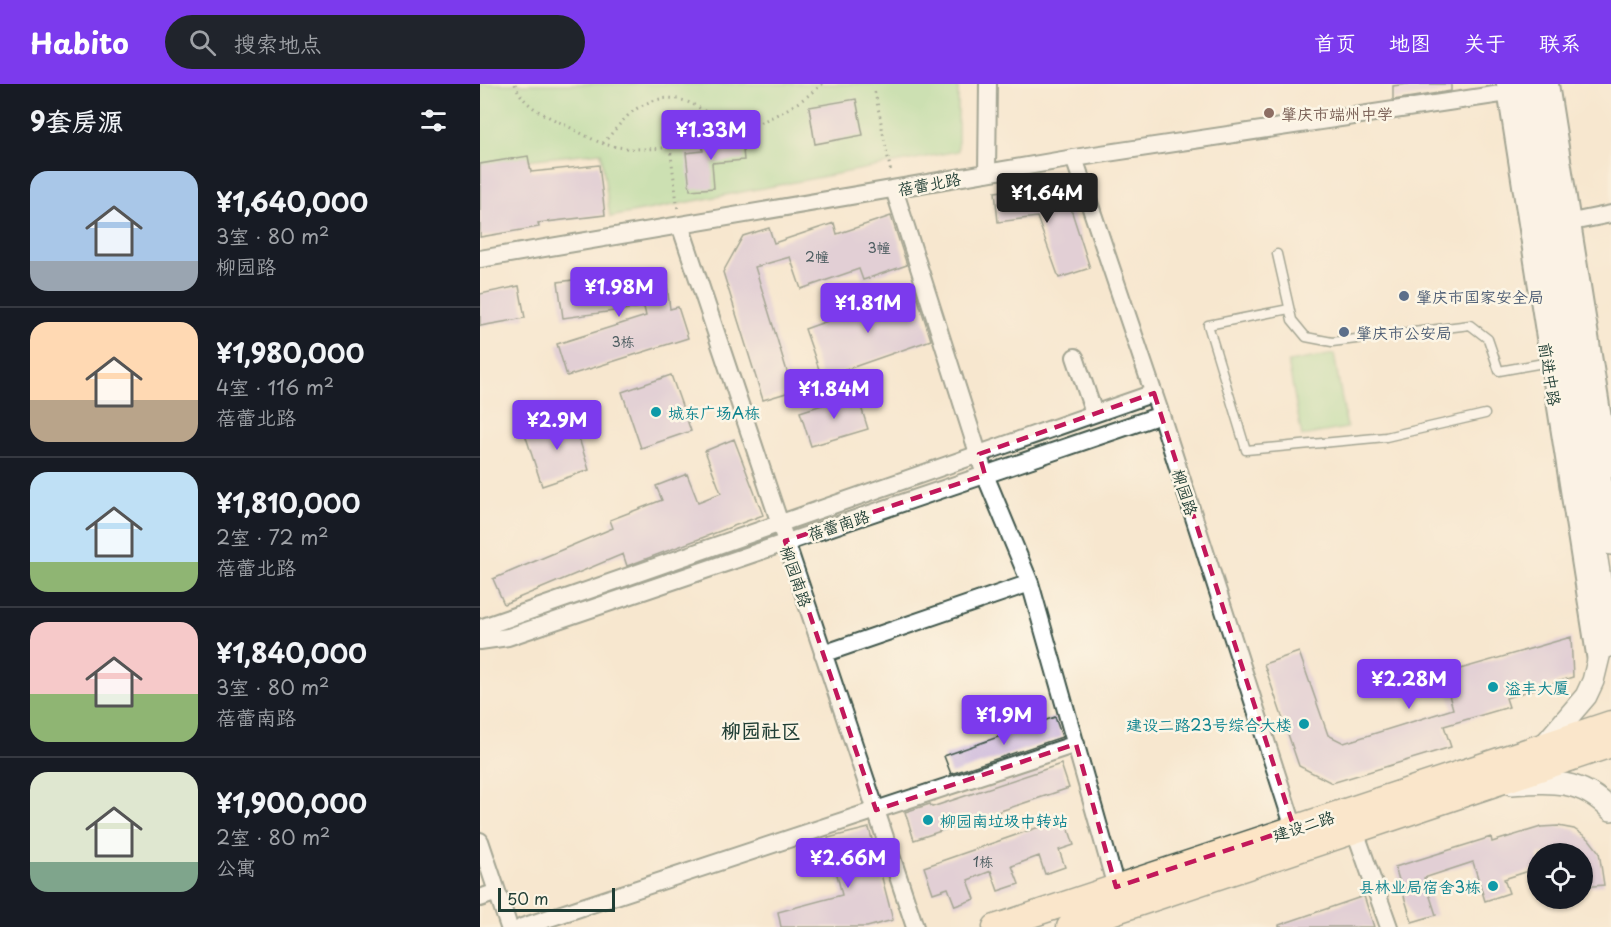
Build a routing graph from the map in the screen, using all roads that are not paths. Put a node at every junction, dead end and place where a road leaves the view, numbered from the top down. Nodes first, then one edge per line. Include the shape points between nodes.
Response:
1 (988, 84) edge
2 (1550, 84) edge
3 (1518, 87) edge
4 (1074, 158) junction
5 (987, 173) junction
6 (894, 189) junction
7 (1611, 214) edge
8 (680, 225) junction
9 (1558, 225) junction
10 (1277, 254) dead end
11 (480, 259) edge
12 (1289, 309) junction
13 (1075, 357) dead end
14 (1565, 360) junction
15 (1154, 393) junction
16 (1094, 413) junction
17 (1485, 414) dead end
18 (1161, 415) junction
19 (979, 454) junction
20 (1611, 469) edge
21 (985, 475) junction
22 (779, 523) junction
23 (785, 542) junction
24 (1611, 544) edge
25 (1030, 583) junction
26 (1588, 612) junction
27 (1607, 624) junction
28 (480, 628) edge
29 (480, 641) edge
30 (1611, 646) edge
31 (823, 654) junction
32 (1597, 665) junction
33 (1611, 723) edge
34 (1076, 744) junction
35 (1545, 744) junction
36 (1611, 745) edge
37 (1493, 785) junction
38 (876, 810) junction
39 (1611, 810) edge
40 (1294, 828) junction
41 (1355, 831) junction
42 (480, 842) edge
43 (1116, 887) junction
44 (497, 892) junction
45 (480, 898) edge
46 (509, 927) edge
47 (522, 927) edge
48 (915, 927) edge
49 (995, 927) edge
50 (1069, 927) edge
51 (1389, 927) edge

1 - 5 street
2 - 9 street, 前进中路
3 - 4 street, 蓓蕾北路
3 - 9 street, 前进中路
3 - 14 street, 前进中路
4 - 5 street, 蓓蕾北路
4 - 15 street, 柳园路
5 - 6 street, 蓓蕾北路
6 - 8 street, 蓓蕾北路
6 - 19 street
7 - 9 street
8 - 11 street, 蓓蕾北路
8 - 22 street, 柳园南路
9 - 14 street, 前进中路
9 - 20 street, 前进中路
10 - 12 lane
12 - 14 lane via 1292,320 1306,337 1332,342 1470,326 1488,339 1499,371
12 - 17 lane via 1208,326 1246,450 1386,437
13 - 16 street
14 - 24 street, 前进中路
14 - 26 street, 前进中路
14 - 27 street
15 - 16 street, 蓓蕾南路
15 - 18 street, 柳园路
16 - 19 street, 蓓蕾南路
18 - 21 street, 蓓蕾南路
18 - 40 street, 柳园路
19 - 21 street
19 - 22 street, 蓓蕾南路
21 - 23 street, 蓓蕾南路
21 - 25 street
22 - 23 street, 柳园南路
22 - 28 street, 蓓蕾南路
23 - 29 street, 蓓蕾南路 via 508,637
23 - 31 street, 柳园南路
25 - 31 street
25 - 34 street
26 - 27 street
26 - 32 street, 前进中路
27 - 30 street
27 - 32 street
31 - 38 street, 柳园南路
32 - 35 street via 1586,696
33 - 35 main road, 建设二路
34 - 38 street
34 - 43 street
35 - 40 main road, 建设二路
36 - 37 main road, 建设二路
37 - 39 street via 1573,785 1595,794
37 - 41 main road, 建设二路
38 - 47 street
38 - 48 street, 柳园南路
40 - 43 main road, 建设二路
41 - 50 main road, 建设二路
41 - 51 street
42 - 44 street
43 - 49 main road, 建设二路
44 - 45 street
44 - 46 street

